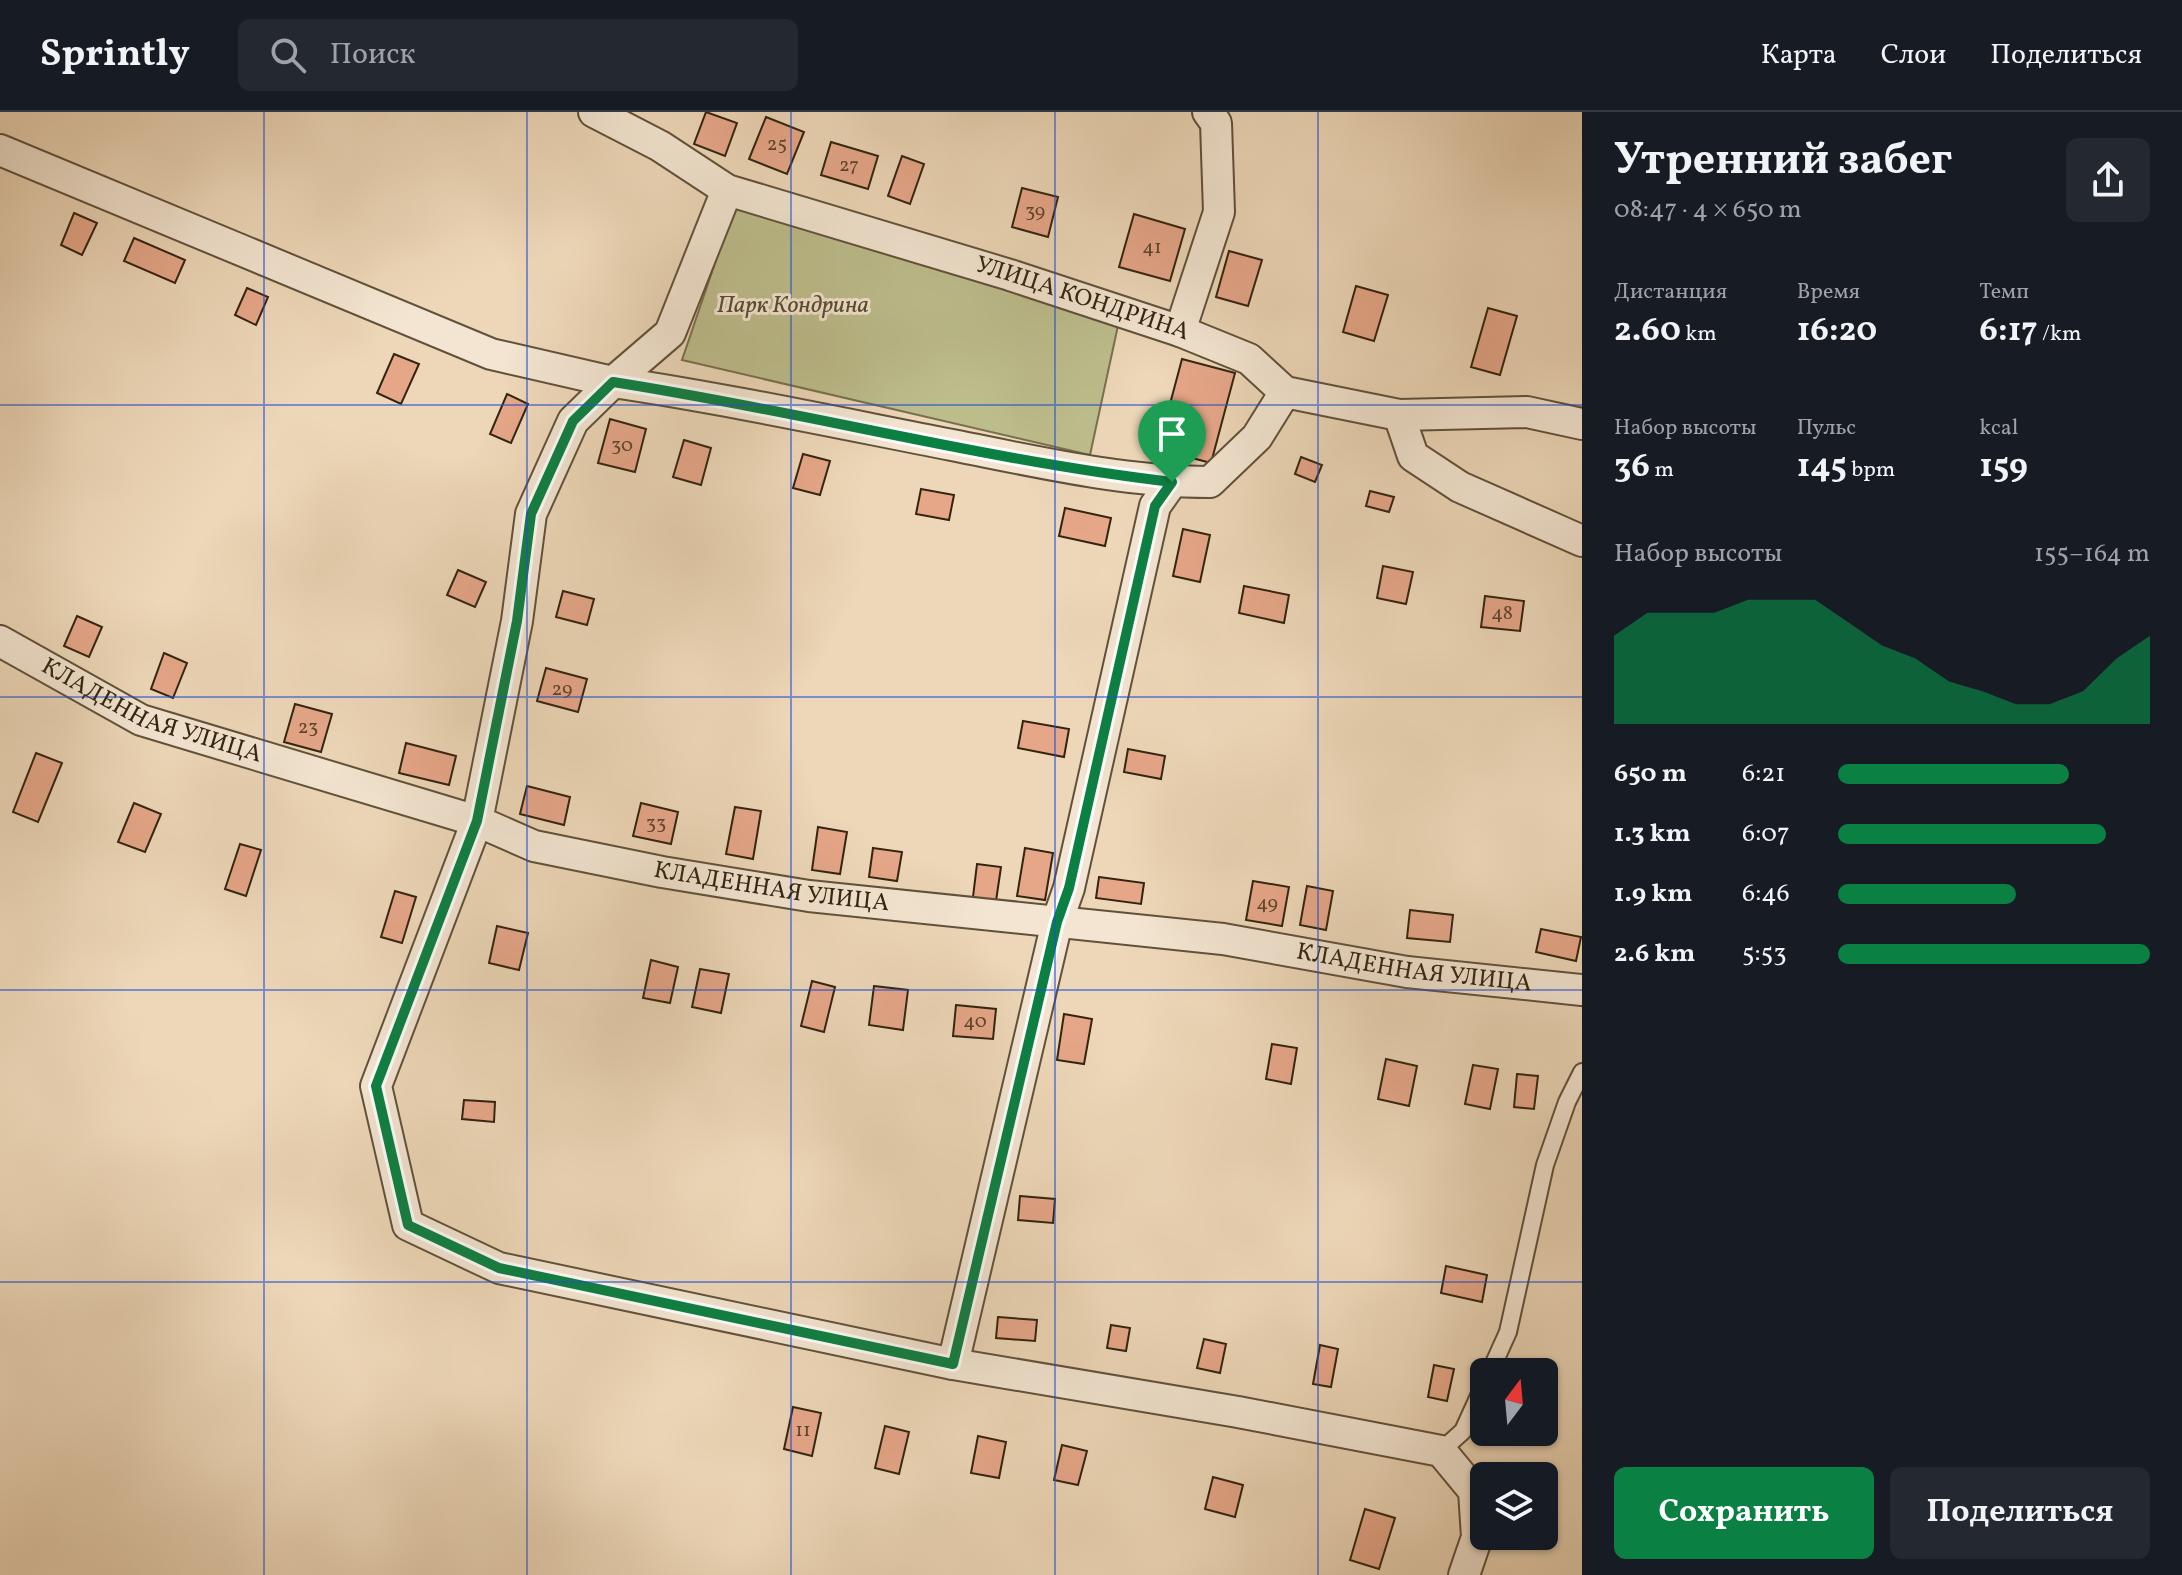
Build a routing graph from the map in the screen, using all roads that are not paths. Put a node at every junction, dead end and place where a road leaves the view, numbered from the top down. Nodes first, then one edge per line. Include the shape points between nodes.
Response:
1 (594, 112) edge
2 (1208, 112) edge
3 (0, 150) edge
4 (727, 190) junction
5 (1180, 331) junction
6 (613, 382) junction
7 (1285, 392) junction
8 (1399, 415) junction
9 (1582, 424) edge
10 (1172, 482) junction
11 (1582, 541) edge
12 (0, 641) edge
13 (477, 821) junction
14 (1057, 922) junction
15 (1582, 990) edge
16 (1582, 1072) edge
17 (1496, 1358) edge
18 (953, 1364) junction
19 (1470, 1416) edge
20 (1441, 1451) junction
21 (1464, 1575) edge

1 - 4 street, УЛИЦА КОНДРИНА via 660,146
2 - 5 street via 1216,123 1219,212
3 - 6 street via 491,354
4 - 5 street, УЛИЦА КОНДРИНА
4 - 6 street via 670,333
5 - 7 street, УЛИЦА КОНДРИНА via 1249,359
6 - 10 street via 1086,472
6 - 13 street via 573,421 531,514 517,621
7 - 8 street
7 - 10 street via 1257,437 1210,482
8 - 9 street via 1527,412
8 - 11 street via 1413,456 1460,487
10 - 14 street via 1155,506
12 - 13 street, КЛАДЕННАЯ УЛИЦА via 141,720
13 - 14 street, КЛАДЕННАЯ УЛИЦА via 534,846 662,872 809,896
13 - 18 street via 376,1086 408,1225 499,1268
14 - 15 street, КЛАДЕННАЯ УЛИЦА via 1223,939 1407,972
14 - 18 street
16 - 17 lane via 1545,1165 1508,1332
18 - 20 street
19 - 20 lane via 1463,1431
20 - 21 street via 1474,1491 1477,1537

